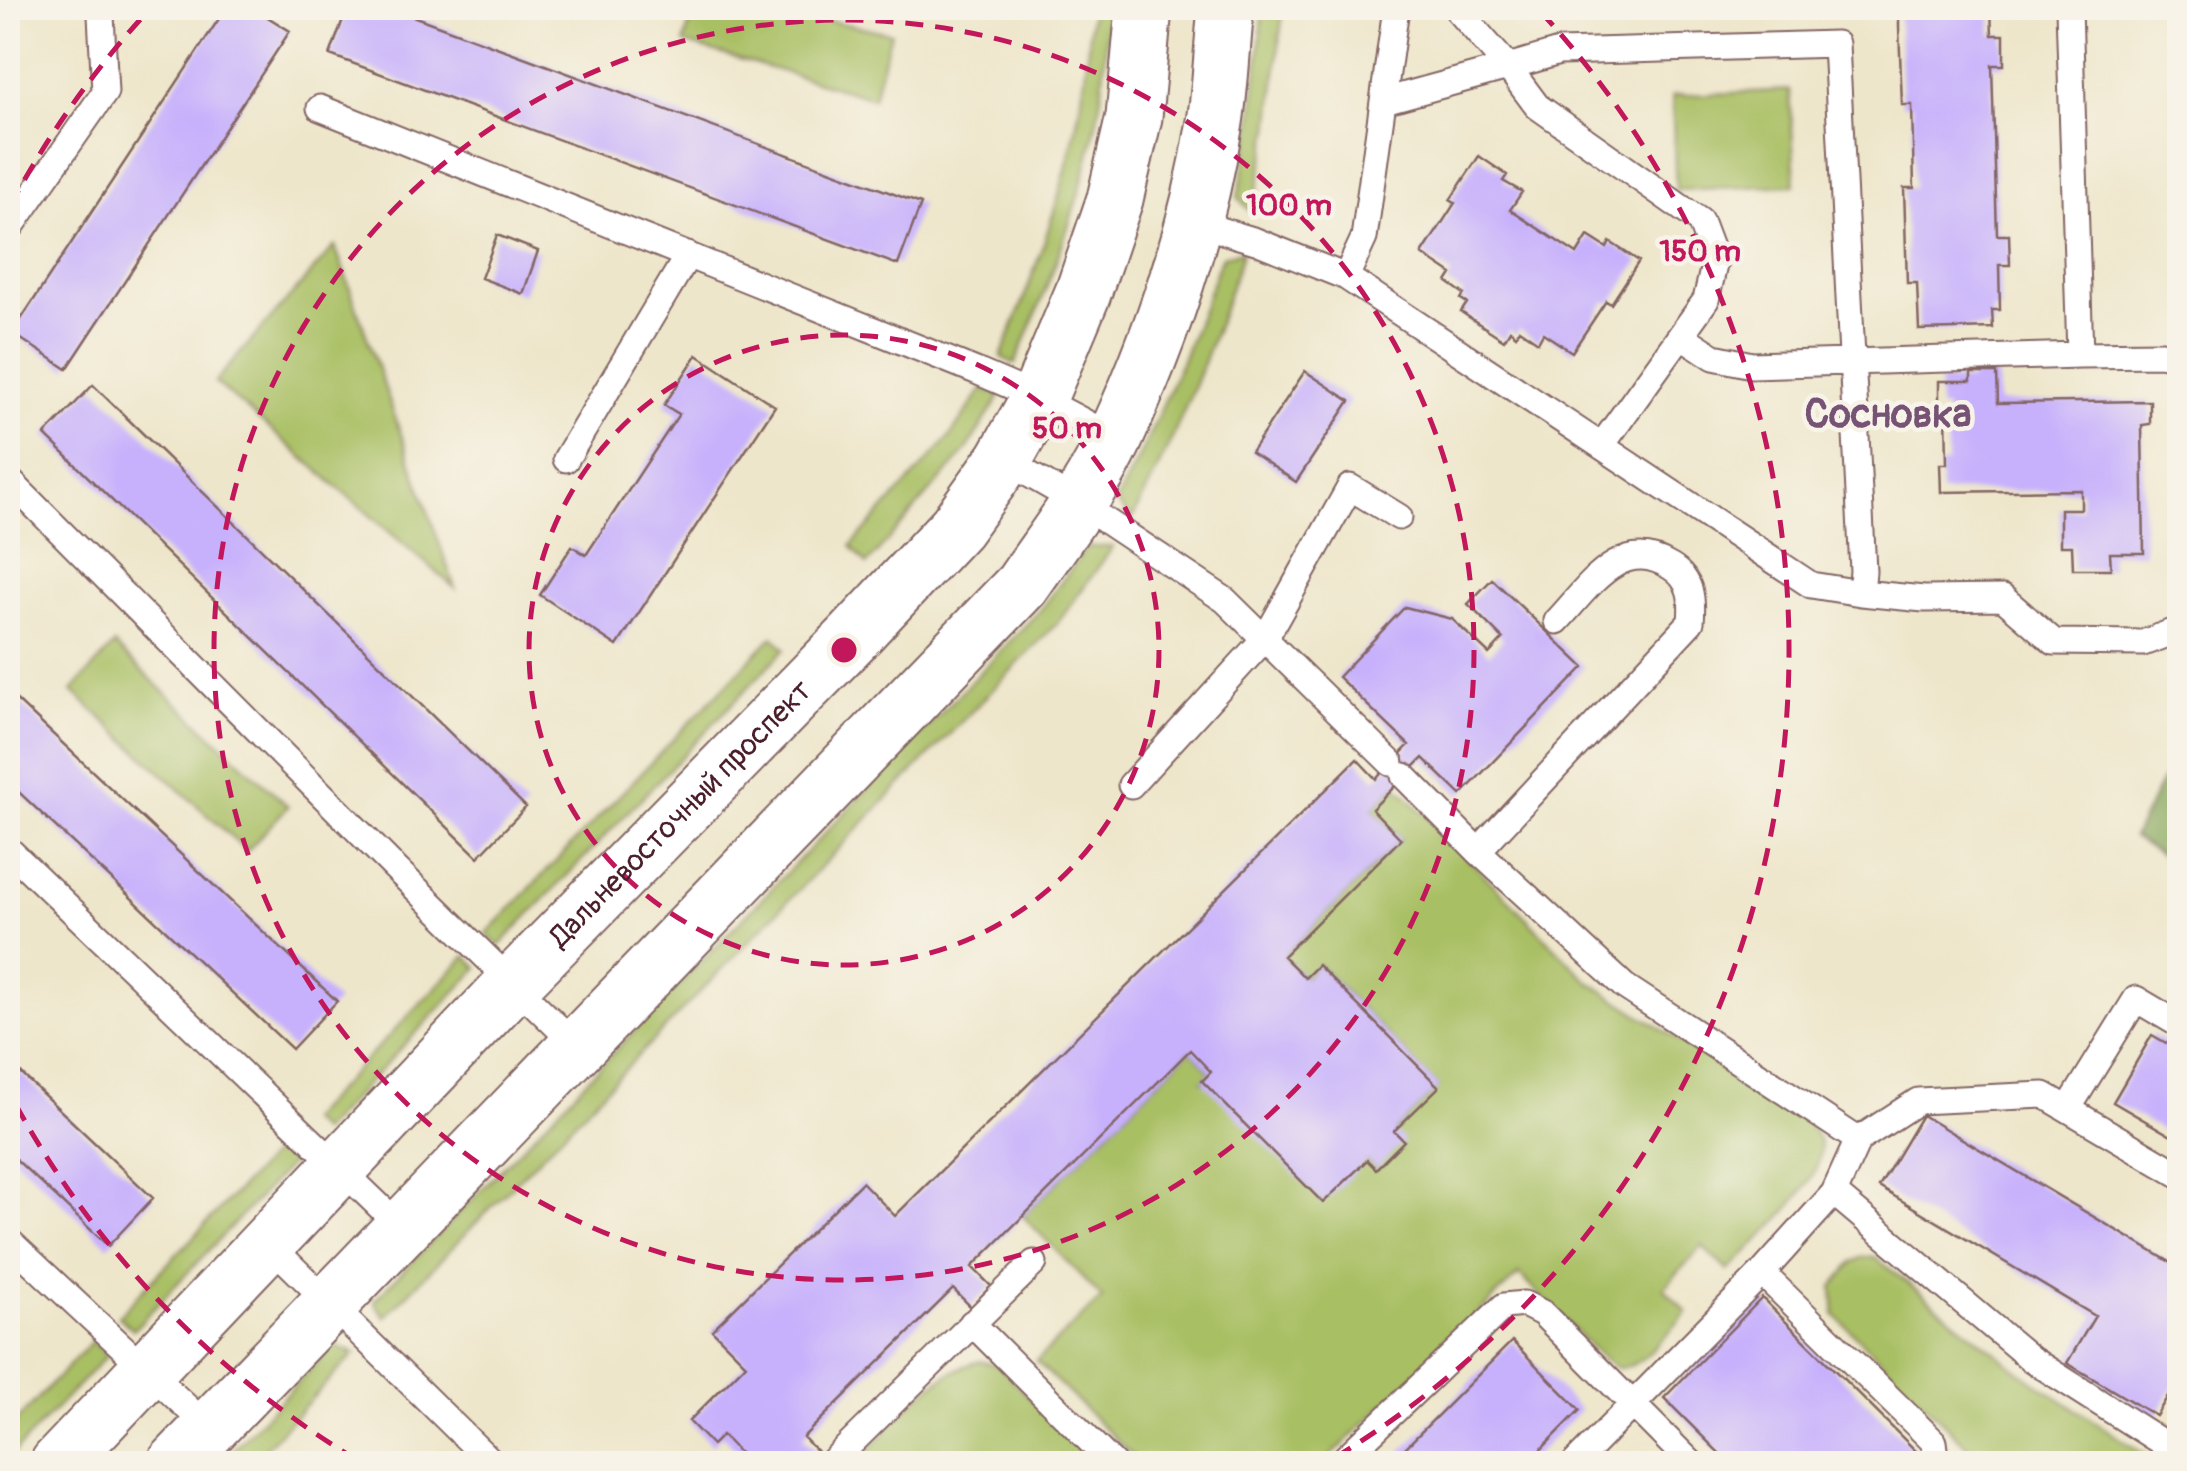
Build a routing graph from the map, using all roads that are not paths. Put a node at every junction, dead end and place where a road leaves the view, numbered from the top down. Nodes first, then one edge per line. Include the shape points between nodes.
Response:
1 (1144, 8) edge
2 (1226, 8) edge
3 (1396, 8) edge
4 (1456, 8) edge
5 (2069, 8) edge
6 (101, 16) dead end
7 (1508, 68) junction
8 (1384, 102) junction
9 (320, 108) dead end
10 (1194, 222) junction
11 (8, 231) edge
12 (688, 255) junction
13 (1346, 277) junction
14 (1682, 336) junction
15 (2080, 355) junction
16 (2180, 360) edge
17 (1851, 361) junction
18 (1038, 398) junction
19 (1115, 438) junction
20 (1602, 445) junction
21 (566, 458) dead end
22 (1004, 460) junction
23 (8, 479) edge
24 (1079, 503) junction
25 (1398, 517) dead end
26 (1861, 593) junction
27 (1556, 621) dead end
28 (2180, 629) edge
29 (1266, 637) junction
30 (1131, 785) dead end
31 (8, 849) edge
32 (1478, 851) junction
33 (513, 984) junction
34 (2180, 1025) edge
35 (576, 1045) junction
36 (2068, 1108) junction
37 (1858, 1140) junction
38 (340, 1167) junction
39 (2180, 1175) edge
40 (1834, 1193) junction
41 (402, 1228) junction
42 (8, 1240) edge
43 (267, 1242) junction
44 (1034, 1263) dead end
45 (1762, 1273) junction
46 (330, 1301) junction
47 (972, 1322) junction
48 (147, 1370) junction
49 (1633, 1405) junction
50 (192, 1446) edge
51 (2180, 1454) edge
52 (58, 1464) edge
53 (493, 1464) edge
54 (830, 1464) edge
55 (1112, 1464) edge
56 (1338, 1464) edge
57 (1574, 1464) edge
58 (1692, 1464) edge
59 (1937, 1464) edge

1 - 18 street, Дальневосточный проспект via 1134,117 1116,199
2 - 10 street via 1215,122
3 - 8 lane
4 - 7 lane
5 - 15 lane
6 - 11 lane via 105,92
7 - 8 lane
7 - 14 lane via 1537,106 1700,221 1714,260 1706,300
7 - 17 lane via 1559,52 1836,44
8 - 13 lane via 1364,238
9 - 12 lane
10 - 13 lane
10 - 19 street
12 - 18 lane
12 - 21 lane
13 - 20 lane
14 - 17 lane via 1714,357 1752,364
14 - 20 lane
15 - 16 lane via 2162,354
15 - 17 lane
17 - 26 lane
18 - 19 lane
18 - 22 street, Дальневосточный проспект
19 - 24 street
20 - 26 lane via 1811,585
22 - 24 lane
22 - 33 street, Дальневосточный проспект via 956,527 852,638
23 - 33 lane
24 - 29 lane via 1225,600
24 - 35 street via 1022,585
25 - 29 lane via 1350,487
26 - 28 lane via 2002,598 2054,642 2143,643
27 - 32 lane via 1609,567 1630,556 1653,556 1678,572 1694,596 1692,622
29 - 30 lane
29 - 32 lane
31 - 38 lane
32 - 37 lane via 1624,986
33 - 35 lane
33 - 38 street, Дальневосточный проспект
34 - 36 lane via 2136,1000
35 - 41 street
36 - 37 lane via 2044,1094 1918,1102
36 - 39 lane
37 - 40 lane
38 - 41 lane
38 - 43 street, Дальневосточный проспект
40 - 45 lane
40 - 51 lane via 2031,1360
41 - 46 street
42 - 48 lane
43 - 46 lane
43 - 48 street, Дальневосточный проспект
44 - 47 lane
45 - 49 lane
45 - 59 lane via 1934,1442
46 - 50 street
46 - 53 lane
47 - 54 lane
47 - 55 lane
48 - 50 lane
48 - 52 street, Дальневосточный проспект
49 - 56 lane via 1542,1313 1524,1304 1504,1306
49 - 57 lane
49 - 58 lane

